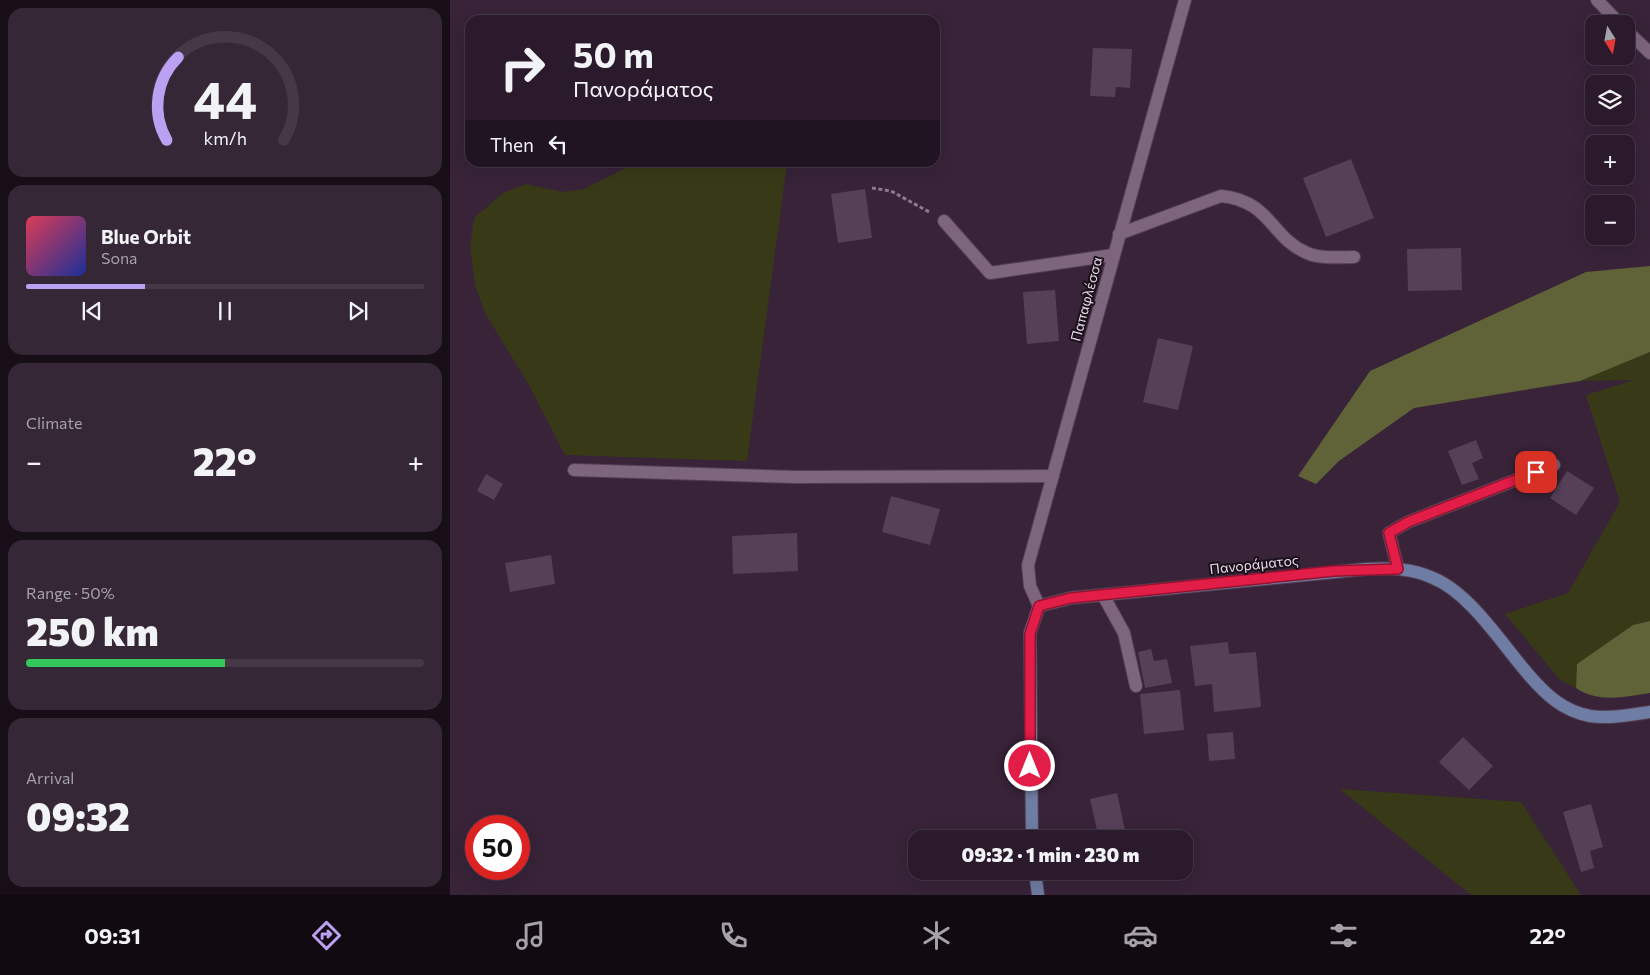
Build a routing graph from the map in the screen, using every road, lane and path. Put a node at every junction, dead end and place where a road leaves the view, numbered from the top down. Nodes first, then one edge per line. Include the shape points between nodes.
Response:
1 (1185, 0) edge
2 (1596, 0) edge
3 (1611, 15) edge
4 (1635, 39) edge
5 (1650, 53) edge
6 (872, 188) dead end
7 (944, 221) joint
8 (1118, 234) junction
9 (1113, 255) junction
10 (1354, 257) dead end
11 (1554, 464) dead end
12 (574, 470) dead end
13 (1053, 476) junction
14 (1398, 569) junction
15 (1103, 595) junction
16 (1039, 606) junction
17 (1136, 686) dead end
18 (1650, 712) edge
19 (1032, 830) edge
20 (1036, 880) edge
21 (1038, 895) edge

1 - 8 street, Παπαφλέσσα
2 - 3 street
4 - 5 street
6 - 7 path via 891,191
7 - 9 street via 990,273
8 - 9 street, Παπαφλέσσα
8 - 10 street via 1221,196 1239,198 1255,206 1306,253 1321,257
9 - 13 street, Παπαφλέσσα
11 - 14 street via 1408,522 1389,533
12 - 13 street via 796,477
13 - 16 street, Παπαφλέσσα via 1028,565 1030,586
14 - 15 main road, Πανοράματος via 1342,571
14 - 18 main road, Πανοράματος via 1434,578 1458,593 1539,688 1561,705 1590,716
15 - 16 main road, Πανοράματος
15 - 17 street via 1124,633
16 - 19 main road via 1030,634
20 - 21 main road

